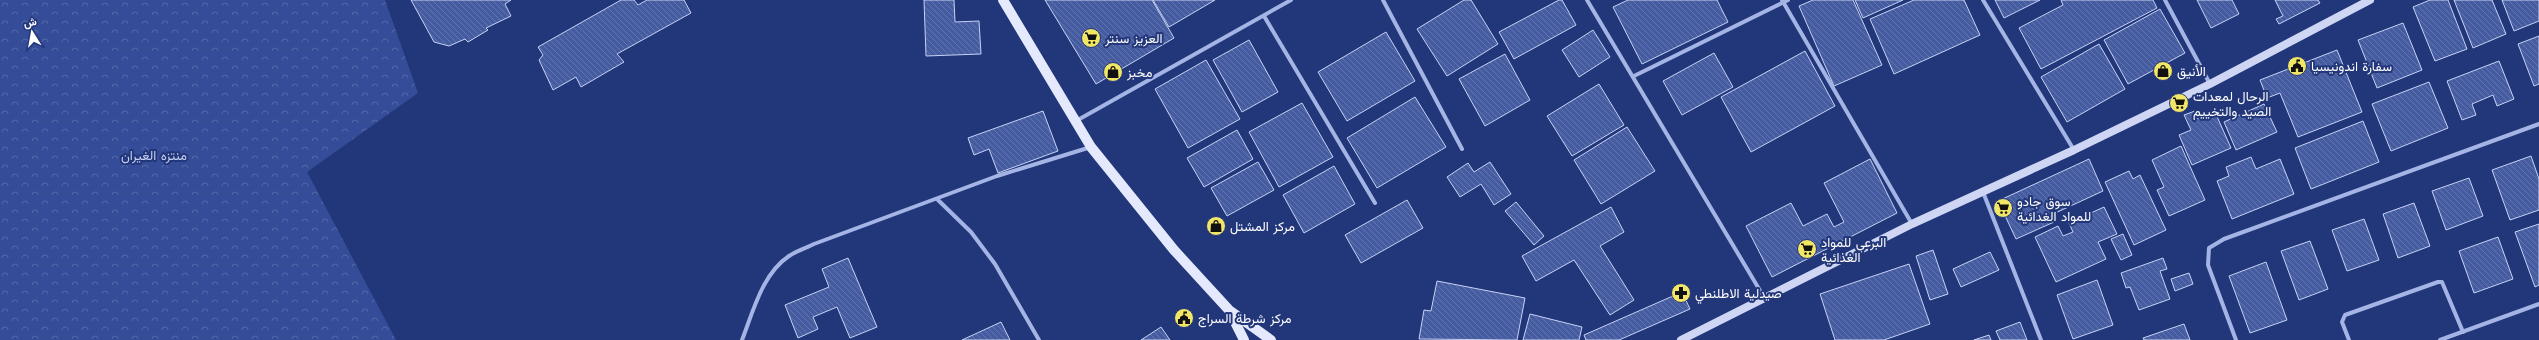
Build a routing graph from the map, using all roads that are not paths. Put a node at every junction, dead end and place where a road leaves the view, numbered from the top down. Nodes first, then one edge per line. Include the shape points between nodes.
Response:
1 (1003, 0) edge
2 (1291, 0) edge
3 (1383, 0) edge
4 (1587, 0) edge
5 (1788, 0) edge
6 (1983, 0) edge
7 (2165, 0) edge
8 (2370, 0) edge
9 (1783, 1) edge
10 (1264, 16) junction
11 (1634, 76) junction
12 (2210, 84) junction
13 (1075, 121) junction
14 (2539, 124) edge
15 (1091, 147) junction
16 (1462, 149) dead end
17 (2074, 150) junction
18 (1983, 192) junction
19 (937, 199) junction
20 (1375, 203) dead end
21 (1912, 224) junction
22 (1766, 299) junction
23 (2539, 304) edge
24 (1229, 310) junction
25 (2463, 332) junction
26 (742, 340) edge
27 (1039, 340) edge
28 (1244, 340) edge
29 (1271, 340) edge
30 (1681, 340) edge
31 (2041, 340) edge
32 (2236, 340) edge
33 (2349, 340) edge
34 (2440, 340) edge

1 - 13 main road
2 - 10 street
3 - 16 street
4 - 11 street
5 - 9 street
6 - 17 street
7 - 12 street
8 - 12 street
9 - 11 street
9 - 21 street
10 - 13 street
10 - 20 street
11 - 22 street
12 - 17 street
13 - 15 main road
14 - 32 street via 2230,236 2209,248 2208,265
15 - 19 street via 997,176
15 - 24 main road via 1174,250
17 - 18 street
18 - 21 street
18 - 31 street
19 - 26 street via 814,244 789,256 775,269 761,292
19 - 27 street via 971,232 995,264
21 - 22 street
22 - 30 street
23 - 25 street
24 - 28 main road
24 - 29 main road
25 - 33 street via 2446,288 2442,282 2438,282 2345,314 2342,322
25 - 34 street

